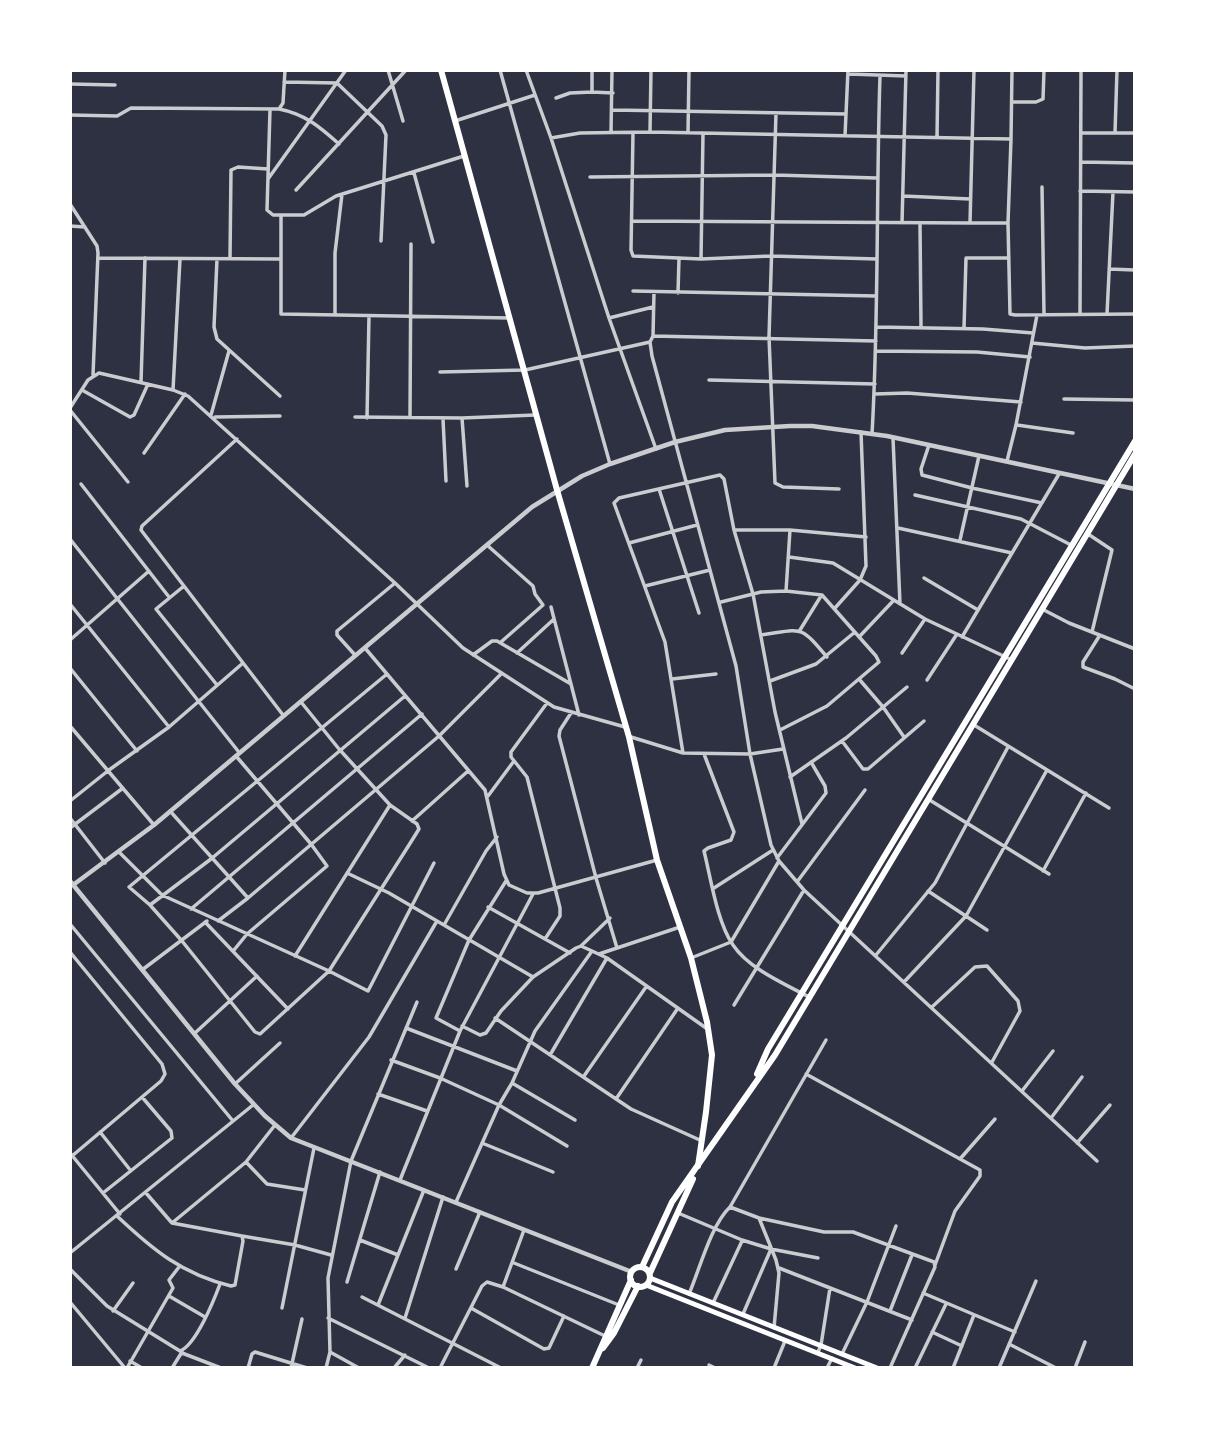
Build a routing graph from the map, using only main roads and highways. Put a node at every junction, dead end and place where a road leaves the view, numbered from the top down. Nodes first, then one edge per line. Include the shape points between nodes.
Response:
1 (441, 70) edge
2 (1135, 441) edge
3 (1135, 454) edge
4 (1113, 485) junction
5 (1075, 547) junction
6 (1008, 658) junction
7 (846, 928) junction
8 (698, 1168) junction
9 (642, 1267) junction
10 (631, 1276) junction
11 (650, 1276) junction
12 (646, 1285) junction
13 (638, 1286) junction
14 (608, 1337) junction
15 (592, 1368) edge
16 (855, 1368) edge
17 (877, 1368) edge

1 - 8 main road via 629,737 657,860 691,958 708,1029 712,1055
2 - 4 main road
3 - 4 main road
4 - 5 main road
4 - 5 main road
5 - 6 main road
5 - 6 main road via 1042,609
6 - 7 main road
6 - 7 main road via 928,799
7 - 8 main road via 775,1055
8 - 9 main road via 672,1202
8 - 11 main road
9 - 10 main road
9 - 11 main road
10 - 13 main road
10 - 14 main road
11 - 12 main road
11 - 17 main road
12 - 13 main road
12 - 16 main road
13 - 14 main road
14 - 15 main road

